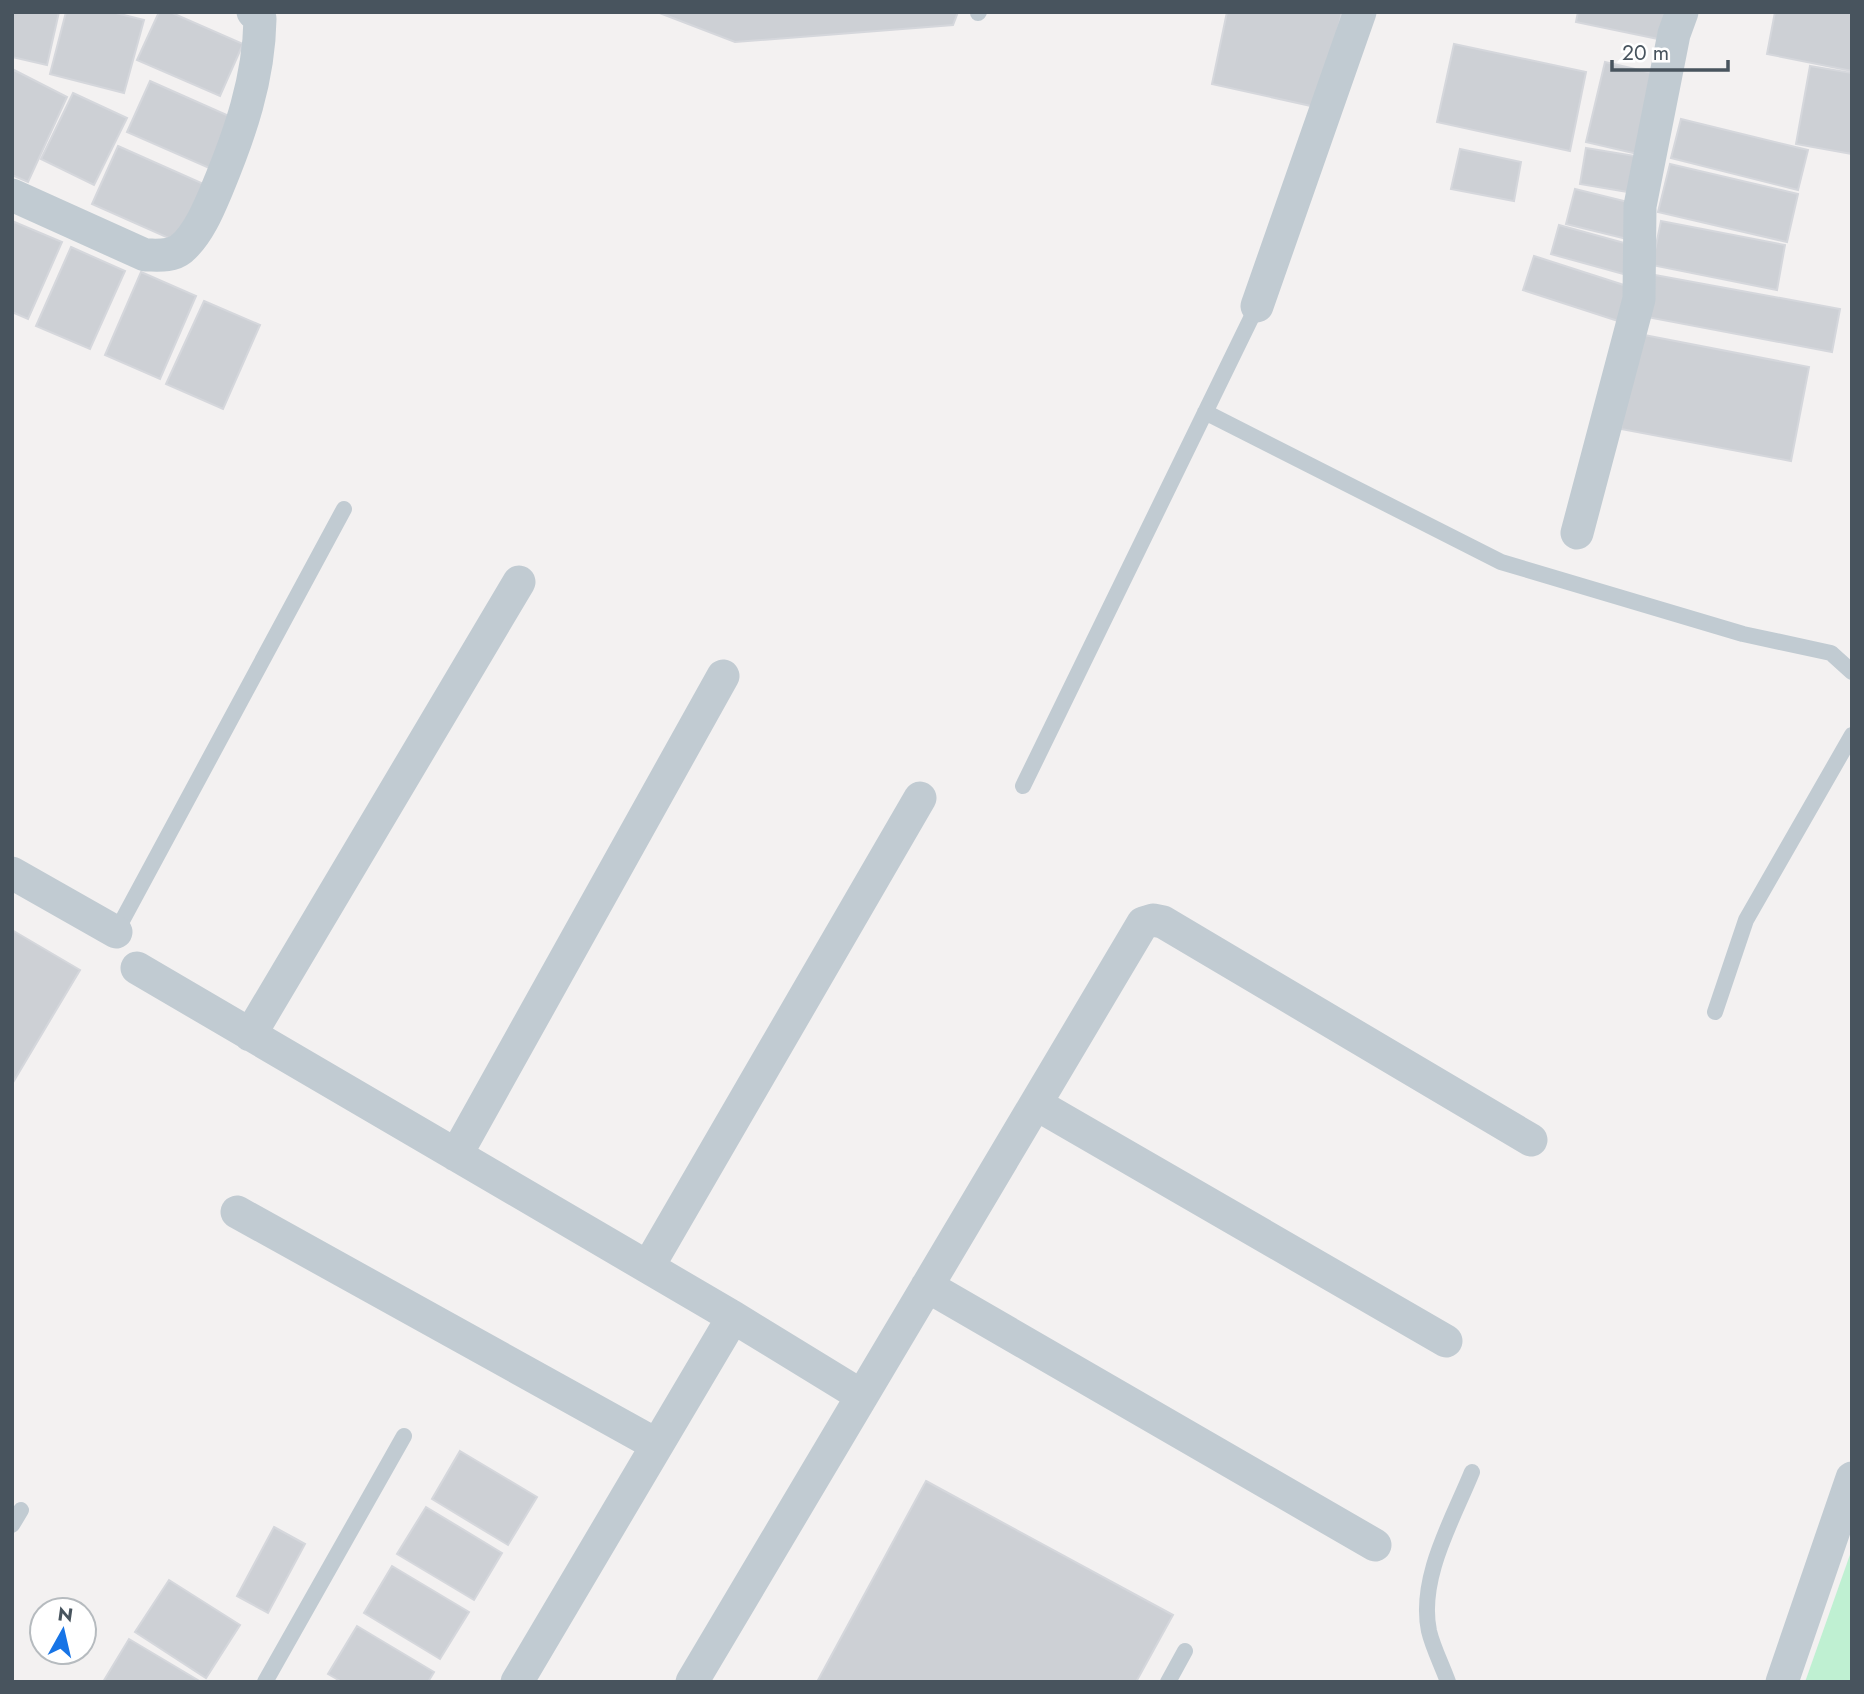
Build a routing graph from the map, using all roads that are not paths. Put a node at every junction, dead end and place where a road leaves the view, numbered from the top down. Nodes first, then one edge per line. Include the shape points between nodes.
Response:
1 (253, 12) edge
2 (1360, 12) edge
3 (1682, 12) edge
4 (12, 195) edge
5 (1257, 306) joint
6 (1205, 412) junction
7 (344, 509) dead end
8 (1577, 533) dead end
9 (519, 582) dead end
10 (1852, 671) edge
11 (723, 676) dead end
12 (1852, 735) edge
13 (1023, 786) dead end
14 (920, 798) dead end
15 (12, 873) edge
16 (116, 932) joint
17 (137, 968) dead end
18 (1715, 1012) dead end
19 (250, 1035) junction
20 (1036, 1104) junction
21 (1531, 1140) dead end
22 (456, 1155) junction
23 (237, 1212) dead end
24 (648, 1267) junction
25 (927, 1286) junction
26 (733, 1317) junction
27 (1446, 1341) dead end
28 (862, 1396) junction
29 (404, 1436) dead end
30 (657, 1446) junction
31 (1472, 1472) dead end
32 (1852, 1478) edge
33 (21, 1510) dead end
34 (12, 1525) edge
35 (1375, 1545) dead end
36 (1185, 1651) dead end
37 (265, 1682) edge
38 (517, 1682) edge
39 (692, 1682) edge
40 (1168, 1682) edge
41 (1448, 1682) edge
42 (1782, 1682) edge

1 - 4 street via 260,19 254,81 236,143 205,217 181,249 167,256 145,255
2 - 5 street
3 - 8 street via 1640,206 1639,299
5 - 6 lane
6 - 10 lane via 1501,562 1744,634 1831,653
6 - 13 lane
7 - 16 lane
9 - 19 street
11 - 22 street
12 - 18 lane via 1746,920
14 - 24 street
15 - 16 street
17 - 19 street
19 - 22 street
20 - 21 street via 1143,923 1153,920
20 - 25 street
20 - 27 street
22 - 24 street
23 - 30 street
24 - 26 street
25 - 28 street
25 - 35 street
26 - 28 street
26 - 30 street
28 - 39 street
29 - 37 lane
30 - 38 street
31 - 41 lane via 1430,1575 1427,1600 1429,1631
32 - 42 street
33 - 34 lane
36 - 40 lane

